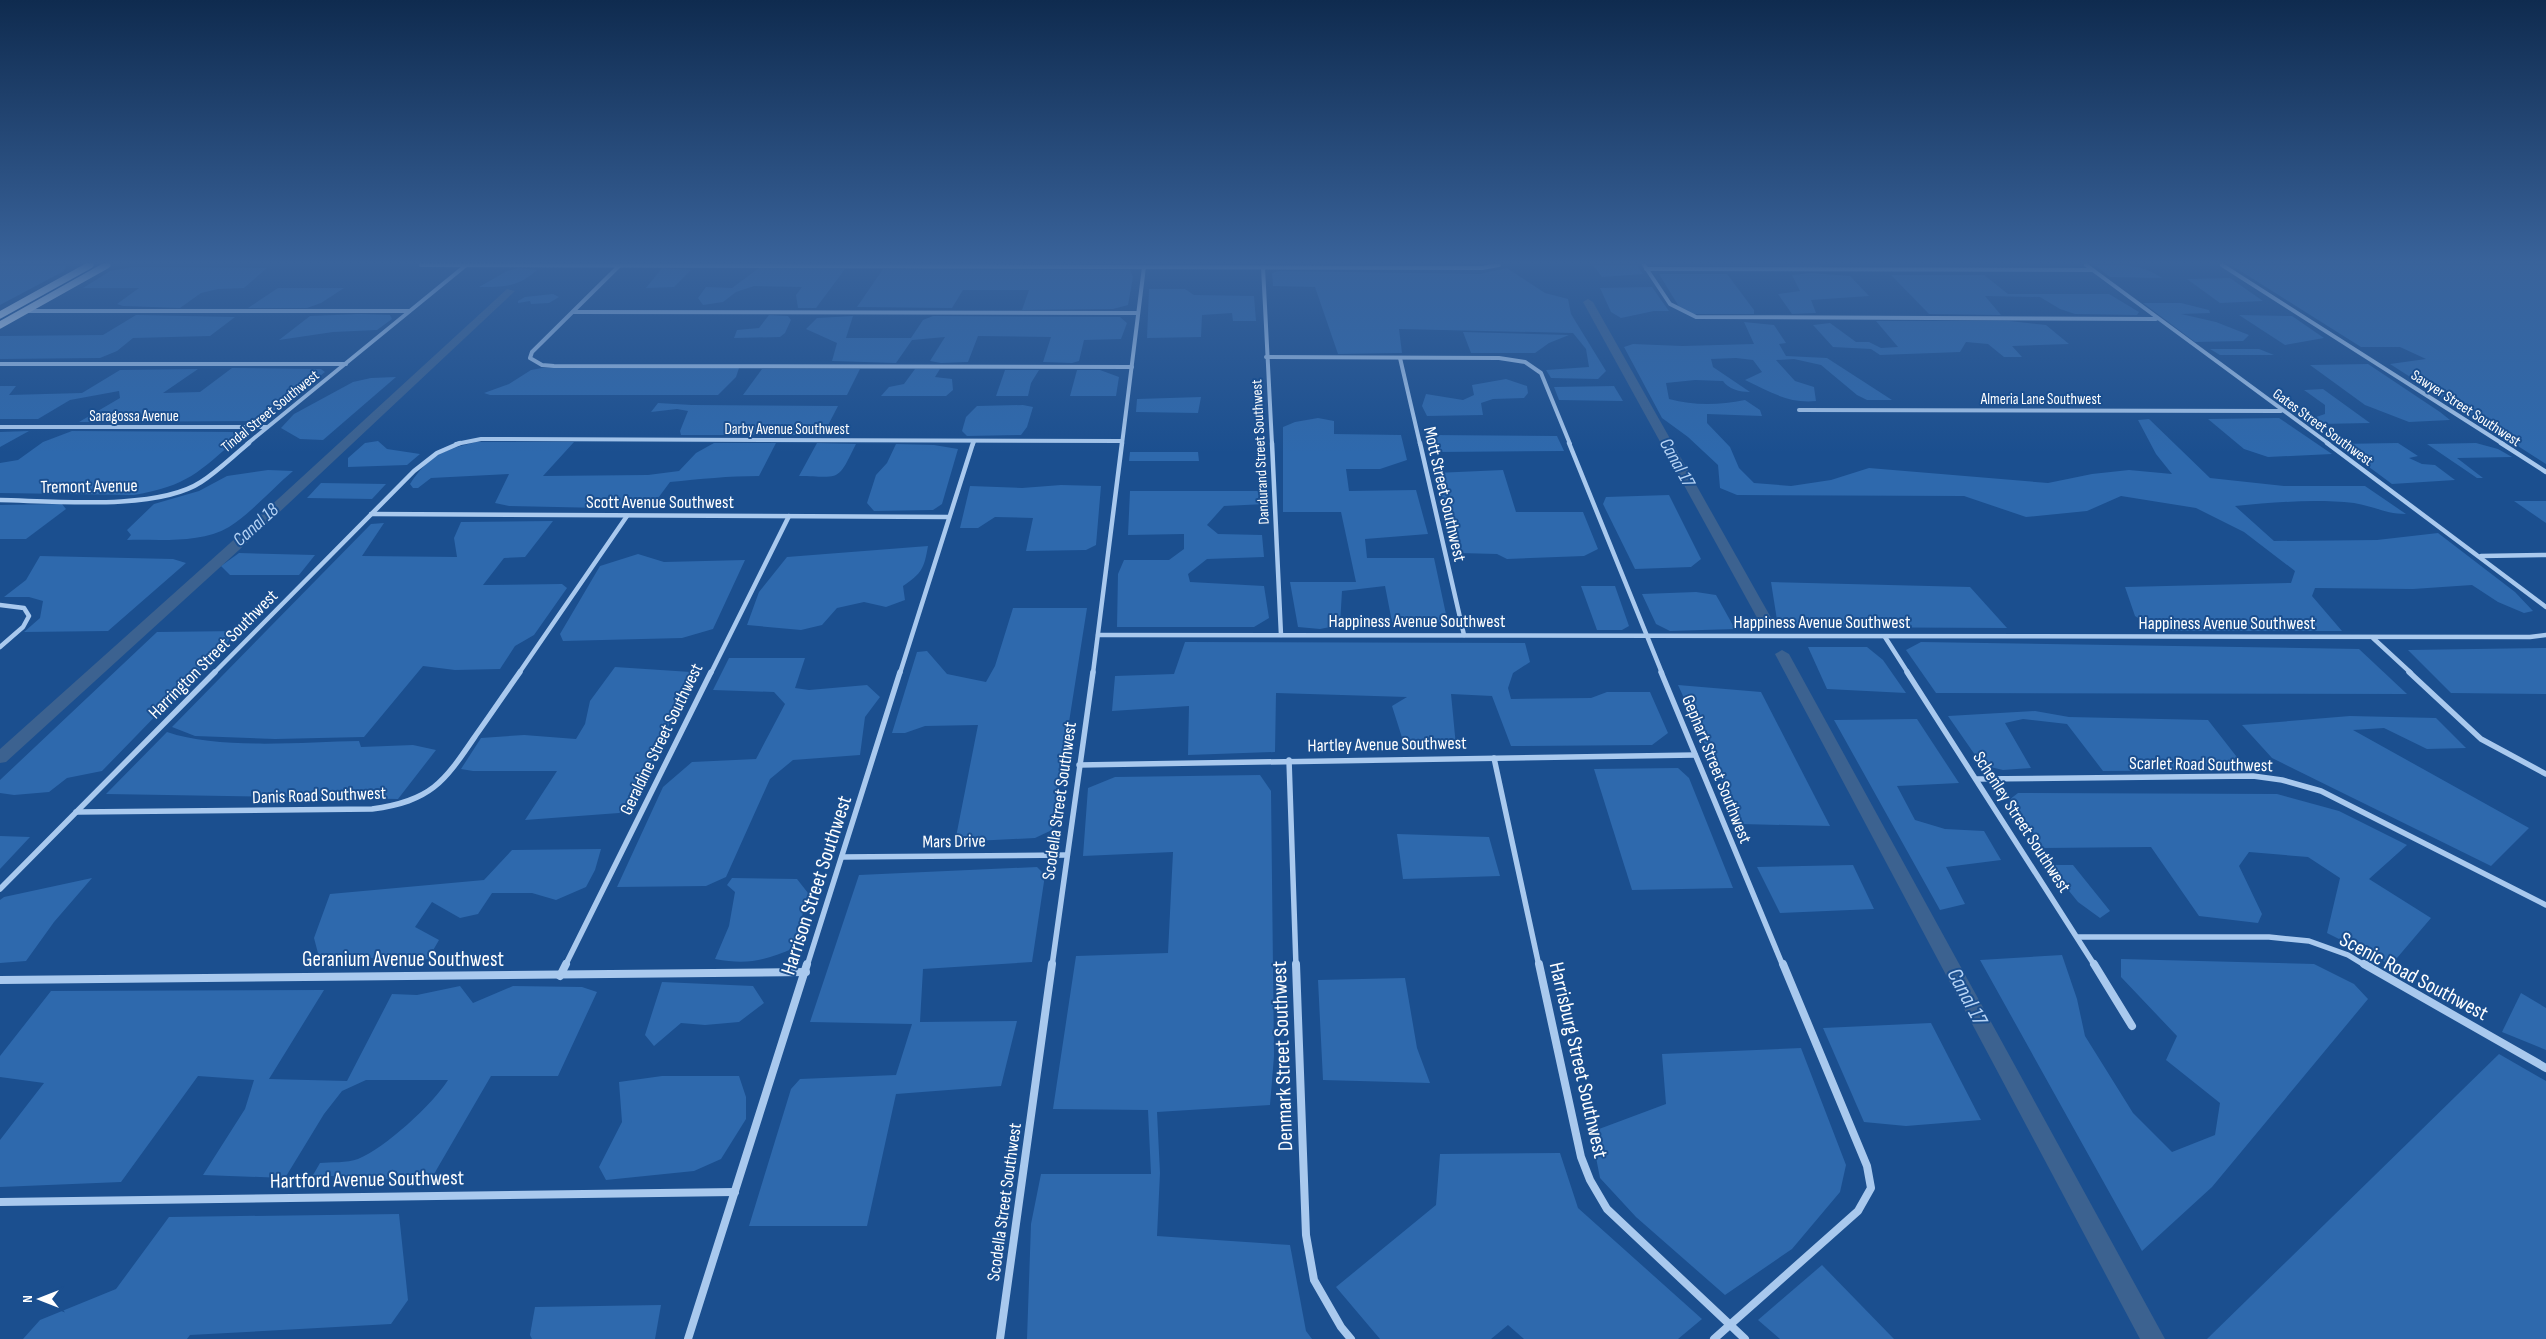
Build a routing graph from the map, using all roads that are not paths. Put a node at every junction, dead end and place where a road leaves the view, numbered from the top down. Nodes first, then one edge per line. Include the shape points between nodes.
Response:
1 (389, 327) edge
2 (557, 327) edge
3 (1136, 327) edge
4 (1265, 327) edge
5 (2168, 327) edge
6 (2320, 327) edge
7 (1266, 357) junction
8 (1400, 358) junction
9 (0, 364) edge
10 (346, 364) junction
11 (1132, 367) junction
12 (1800, 410) dead end
13 (2282, 411) junction
14 (0, 427) edge
15 (268, 428) junction
16 (1122, 440) junction
17 (974, 441) junction
18 (452, 445) joint
19 (2546, 472) edge
20 (178, 493) joint
21 (0, 500) edge
22 (371, 514) junction
23 (627, 516) junction
24 (789, 516) junction
25 (949, 517) junction
26 (2546, 555) edge
27 (2480, 556) junction
28 (2, 605) edge
29 (2546, 608) edge
30 (1098, 634) junction
31 (1646, 634) junction
32 (1281, 635) junction
33 (2546, 635) edge
34 (1464, 636) junction
35 (1885, 637) junction
36 (2373, 637) junction
37 (0, 647) edge
38 (1695, 755) junction
39 (1494, 758) junction
40 (1289, 760) junction
41 (1079, 765) junction
42 (2546, 774) edge
43 (1976, 779) junction
44 (76, 812) junction
45 (1067, 855) junction
46 (842, 857) junction
47 (0, 889) edge
48 (2546, 905) edge
49 (2078, 937) junction
50 (806, 972) junction
51 (560, 976) junction
52 (0, 980) edge
53 (2132, 1026) dead end
54 (2546, 1068) edge
55 (735, 1192) junction
56 (0, 1202) edge
57 (1730, 1324) junction
58 (688, 1339) edge
59 (1000, 1339) edge
60 (1351, 1339) edge
61 (1714, 1339) edge
62 (1745, 1339) edge

1 - 10 street, Tindal Street Southwest
2 - 11 street via 530,358 554,366
3 - 11 street, Scodella Street Southwest
4 - 7 street, Dandurand Street Southwest
5 - 13 street, Gates Street Southwest
6 - 19 street, Sawyer Street Southwest
7 - 8 street
7 - 32 street, Dandurand Street Southwest
8 - 31 street, Gephart Street Southwest via 1499,358 1531,365 1541,373
8 - 34 street, Mott Street Southwest
9 - 10 street
10 - 15 street, Tindal Street Southwest
11 - 16 street, Scodella Street Southwest
12 - 13 street, Almeria Lane Southwest
13 - 27 street, Gates Street Southwest
14 - 15 street, Saragossa Avenue
15 - 20 street, Tindal Street Southwest via 200,483
16 - 17 street, Darby Avenue Southwest
16 - 30 street, Scodella Street Southwest
17 - 18 street, Darby Avenue Southwest via 482,439
17 - 25 street, Harrison Street Southwest
18 - 22 street, Harrington Street Southwest via 427,458
20 - 21 street, Tremont Avenue via 137,501
22 - 23 street, Scott Avenue Southwest
22 - 44 street, Harrington Street Southwest
23 - 24 street, Scott Avenue Southwest
23 - 44 street, Danis Road Southwest via 448,776 428,794 398,806 372,809
24 - 25 street, Scott Avenue Southwest
24 - 51 street, Geraldine Street Southwest
25 - 46 street, Harrison Street Southwest
26 - 27 street
27 - 29 street, Gates Street Southwest
28 - 37 street via 24,608 29,616 23,627
30 - 32 street, Happiness Avenue Southwest
30 - 41 street, Scodella Street Southwest
31 - 34 street, Happiness Avenue Southwest
31 - 35 street, Happiness Avenue Southwest
31 - 38 street, Gephart Street Southwest
32 - 34 street, Happiness Avenue Southwest
33 - 36 street, Happiness Avenue Southwest
35 - 36 street, Happiness Avenue Southwest
35 - 43 street, Schenley Street Southwest
36 - 42 street via 2481,739
38 - 39 street, Hartley Avenue Southwest
38 - 57 street, Gephart Street Southwest via 1867,1166 1871,1188 1858,1212
39 - 40 street, Hartley Avenue Southwest
39 - 57 street, Harrisburg Street Southwest via 1581,1157 1590,1180 1607,1209
40 - 41 street, Hartley Avenue Southwest
40 - 60 street, Denmark Street Southwest via 1306,1235 1314,1280
41 - 45 street, Scodella Street Southwest
43 - 48 street, Scarlet Road Southwest via 2252,776 2282,780 2321,791
43 - 49 street, Schenley Street Southwest
44 - 47 street, Harrington Street Southwest
45 - 46 street, Mars Drive
45 - 59 street, Scodella Street Southwest
46 - 50 street, Harrison Street Southwest
49 - 53 street, Schenley Street Southwest
49 - 54 street, Scenic Road Southwest via 2269,937 2309,941 2348,955
50 - 51 street, Geranium Avenue Southwest
50 - 55 street, Harrison Street Southwest
51 - 52 street, Geranium Avenue Southwest
55 - 56 street, Hartford Avenue Southwest
55 - 58 street, Harrison Street Southwest
57 - 61 street
57 - 62 street, Harrisburg Street Southwest

